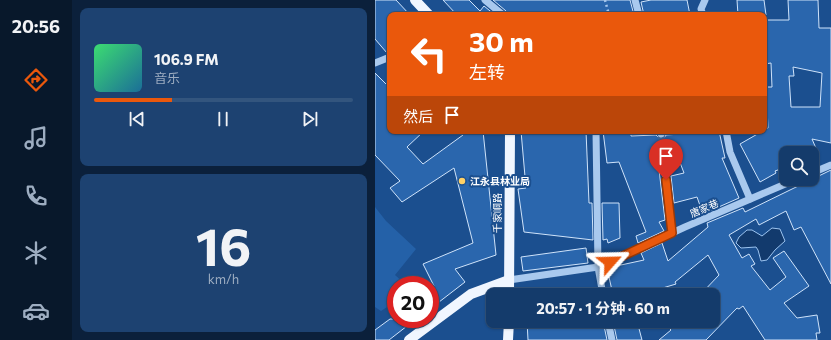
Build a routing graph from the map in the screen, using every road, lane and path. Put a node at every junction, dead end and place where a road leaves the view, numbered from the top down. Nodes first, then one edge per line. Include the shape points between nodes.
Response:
1 (415, 0) edge
2 (485, 0) edge
3 (605, 0) edge
4 (635, 0) edge
5 (705, 0) edge
6 (426, 12) edge
7 (499, 12) edge
8 (608, 12) edge
9 (638, 12) edge
10 (702, 12) edge
11 (387, 58) edge
12 (375, 63) edge
13 (510, 134) edge
14 (596, 134) edge
15 (727, 134) edge
16 (663, 154) tunnel mouth
17 (831, 165) edge
18 (819, 170) edge
19 (781, 186) edge
20 (750, 199) junction
21 (672, 233) junction
22 (598, 267) junction
23 (509, 280) junction
24 (509, 288) edge
25 (602, 288) edge
26 (509, 328) edge
27 (609, 328) edge
28 (409, 340) edge
29 (509, 340) edge
30 (612, 340) edge

1 - 6 main road
2 - 7 lane
3 - 8 path
4 - 9 lane
5 - 10 lane
11 - 12 lane
13 - 23 main road, 千家峒路
14 - 22 lane
15 - 20 lane via 730,152
16 - 21 lane
17 - 18 lane
19 - 20 lane, 唐家巷
20 - 21 lane, 唐家巷
21 - 22 lane, 唐家巷
22 - 23 lane, 唐家巷
22 - 25 lane
23 - 24 main road, 千家峒路
23 - 28 main road via 471,294
26 - 29 main road
27 - 30 lane

